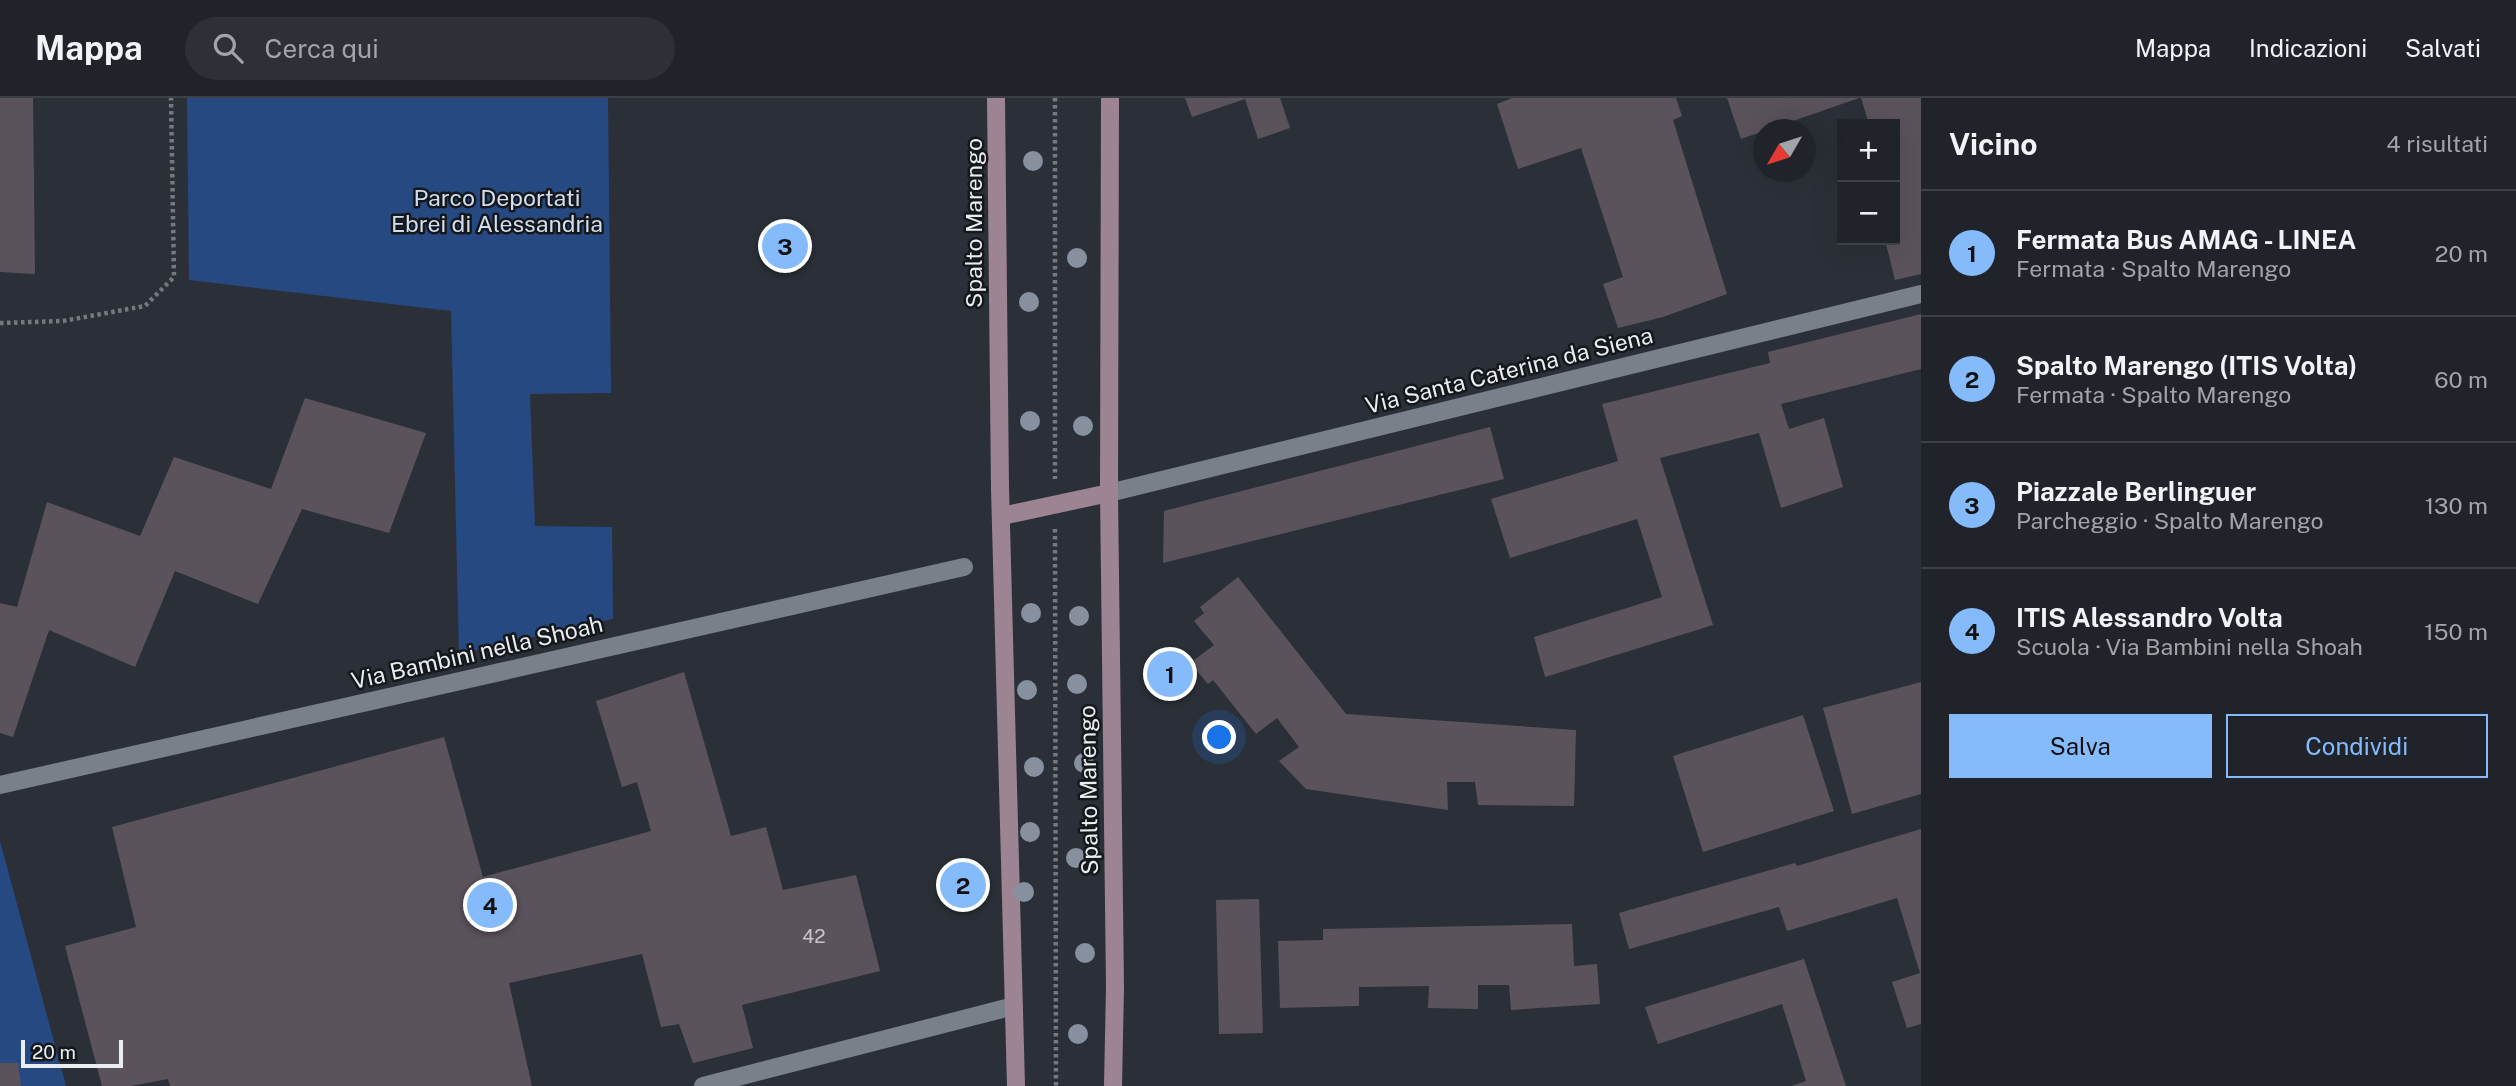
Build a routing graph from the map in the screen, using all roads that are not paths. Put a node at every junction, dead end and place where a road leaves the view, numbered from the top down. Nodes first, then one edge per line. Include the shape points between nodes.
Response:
1 (996, 98) edge
2 (1111, 98) edge
3 (1921, 294) edge
4 (1109, 493) junction
5 (1002, 516) junction
6 (964, 566) dead end
7 (0, 785) edge
8 (1014, 1006) junction
9 (703, 1086) edge
10 (1016, 1086) edge
11 (1113, 1086) edge

1 - 5 main road, Spalto Marengo
2 - 4 main road, Spalto Marengo
3 - 4 street, Via Santa Caterina da Siena
4 - 5 main road
4 - 11 main road, Spalto Marengo
5 - 8 main road, Spalto Marengo
6 - 7 street, Via Bambini nella Shoah
8 - 9 street
8 - 10 main road, Spalto Marengo

